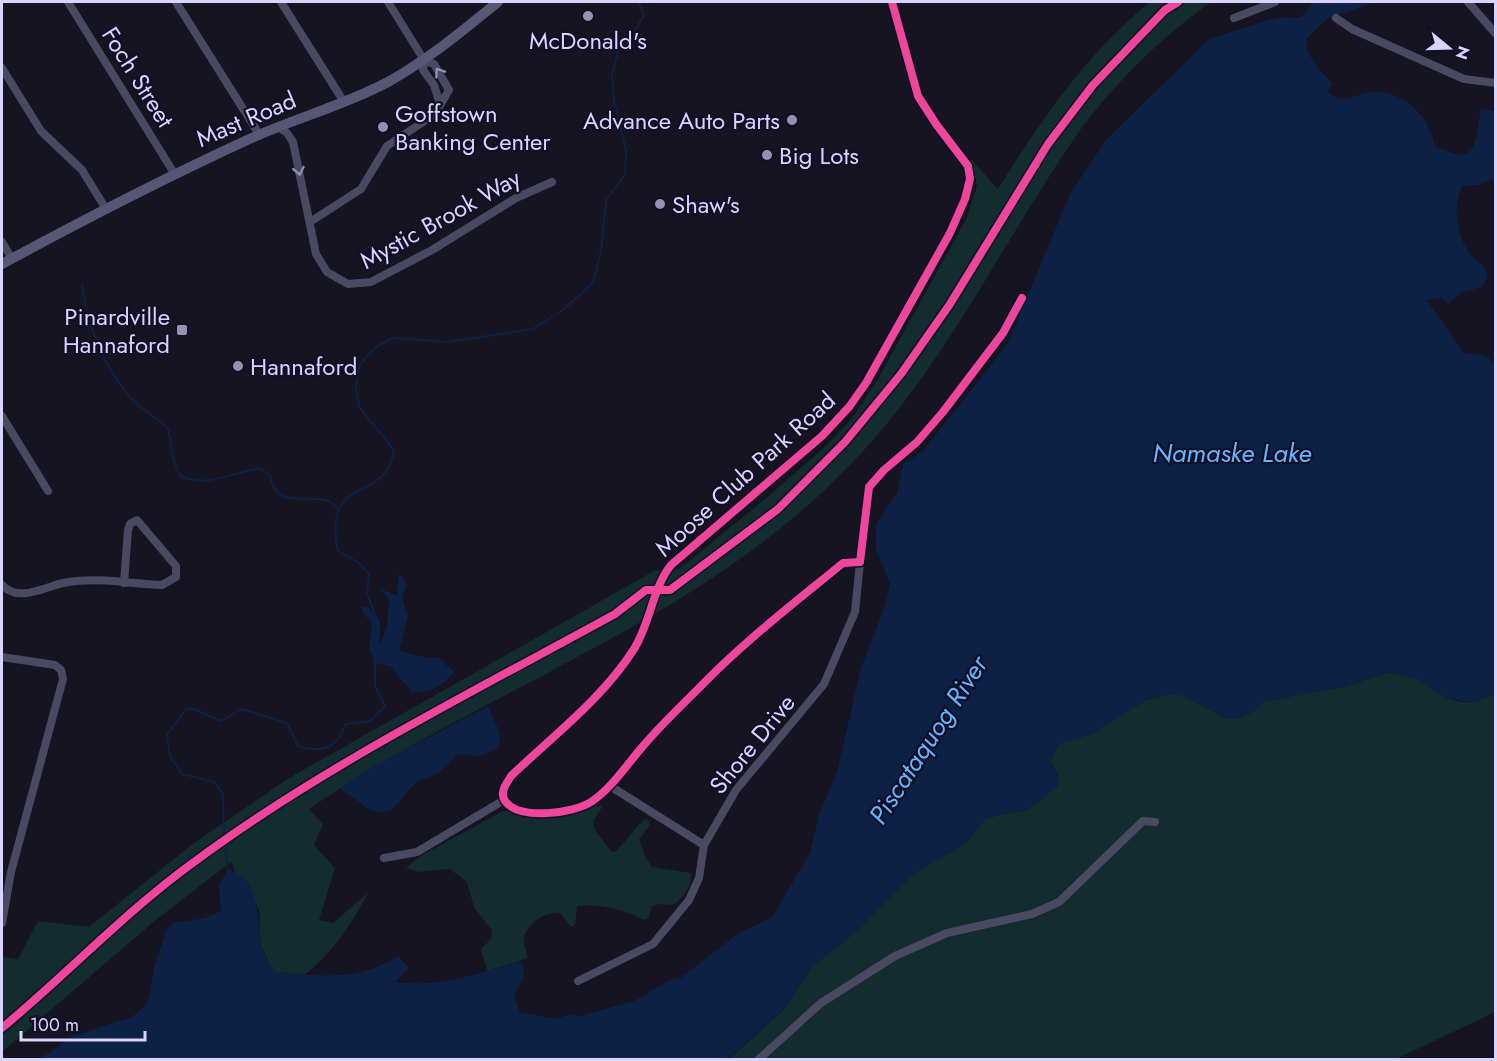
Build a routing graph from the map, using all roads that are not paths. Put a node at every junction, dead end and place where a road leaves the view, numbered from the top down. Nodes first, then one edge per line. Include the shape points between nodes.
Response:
1 (68, 2) edge
2 (176, 2) edge
3 (281, 2) edge
4 (388, 2) edge
5 (498, 2) edge
6 (892, 2) edge
7 (1275, 2) edge
8 (1468, 2) edge
9 (1234, 18) dead end
10 (1336, 18) dead end
11 (1496, 34) edge
12 (424, 60) junction
13 (2, 68) edge
14 (1496, 83) edge
15 (344, 102) junction
16 (440, 104) junction
17 (278, 127) junction
18 (259, 134) junction
19 (174, 173) junction
20 (552, 182) dead end
21 (106, 209) junction
22 (310, 222) junction
23 (2, 242) edge
24 (12, 259) junction
25 (2, 264) edge
26 (1022, 298) dead end
27 (2, 416) edge
28 (48, 491) dead end
29 (860, 562) junction
30 (124, 583) junction
31 (2, 585) edge
32 (2, 657) edge
33 (610, 786) junction
34 (504, 800) junction
35 (1155, 822) dead end
36 (704, 845) junction
37 (384, 858) dead end
38 (2, 871) edge
39 (11, 872) junction
40 (2, 923) edge
41 (578, 981) dead end
42 (758, 1059) edge

1 - 19 street, Foch Street
2 - 18 street
3 - 15 street
4 - 12 street
5 - 12 main road, Mast Road
6 - 34 street, Moose Club Park Road via 918,96 968,166 969,188 950,233 849,407 822,436 671,565 660,581 643,634 627,659 580,711 511,776 503,789
7 - 9 street
8 - 11 street
10 - 14 street via 1352,29 1464,79
12 - 15 main road, Mast Road
12 - 16 street via 423,70 434,85
16 -> 12 street via 448,90 434,64
13 - 21 street via 41,131 82,170
15 - 17 main road, Mast Road
16 - 22 street via 435,114 387,146 361,189
17 - 18 main road, Mast Road
17 -> 22 street, Mystic Brook Way via 293,142
18 - 19 main road, Mast Road
19 - 21 main road, Mast Road
20 - 22 street, Mystic Brook Way via 516,198 432,250 364,284 340,282 327,272 316,254
21 - 24 main road, Mast Road
23 - 24 street
24 - 25 main road, Mast Road
26 - 29 street via 1003,333 928,431 869,487
27 - 28 street
29 - 33 street via 843,563 727,659 645,743
29 - 36 street, Shore Drive via 855,612 824,684 747,776
30 - 30 street via 166,584 177,573 174,562 137,520 128,531
30 - 31 street via 71,581 23,593
32 - 39 street via 55,665 63,679
33 - 34 street via 585,805 558,812 521,810
33 - 36 street
34 - 37 street via 417,852
35 - 42 street via 1143,821 1059,902 1032,914 947,933 903,952 821,1003
36 - 41 street via 693,892 653,944
38 - 39 street
39 - 40 street

